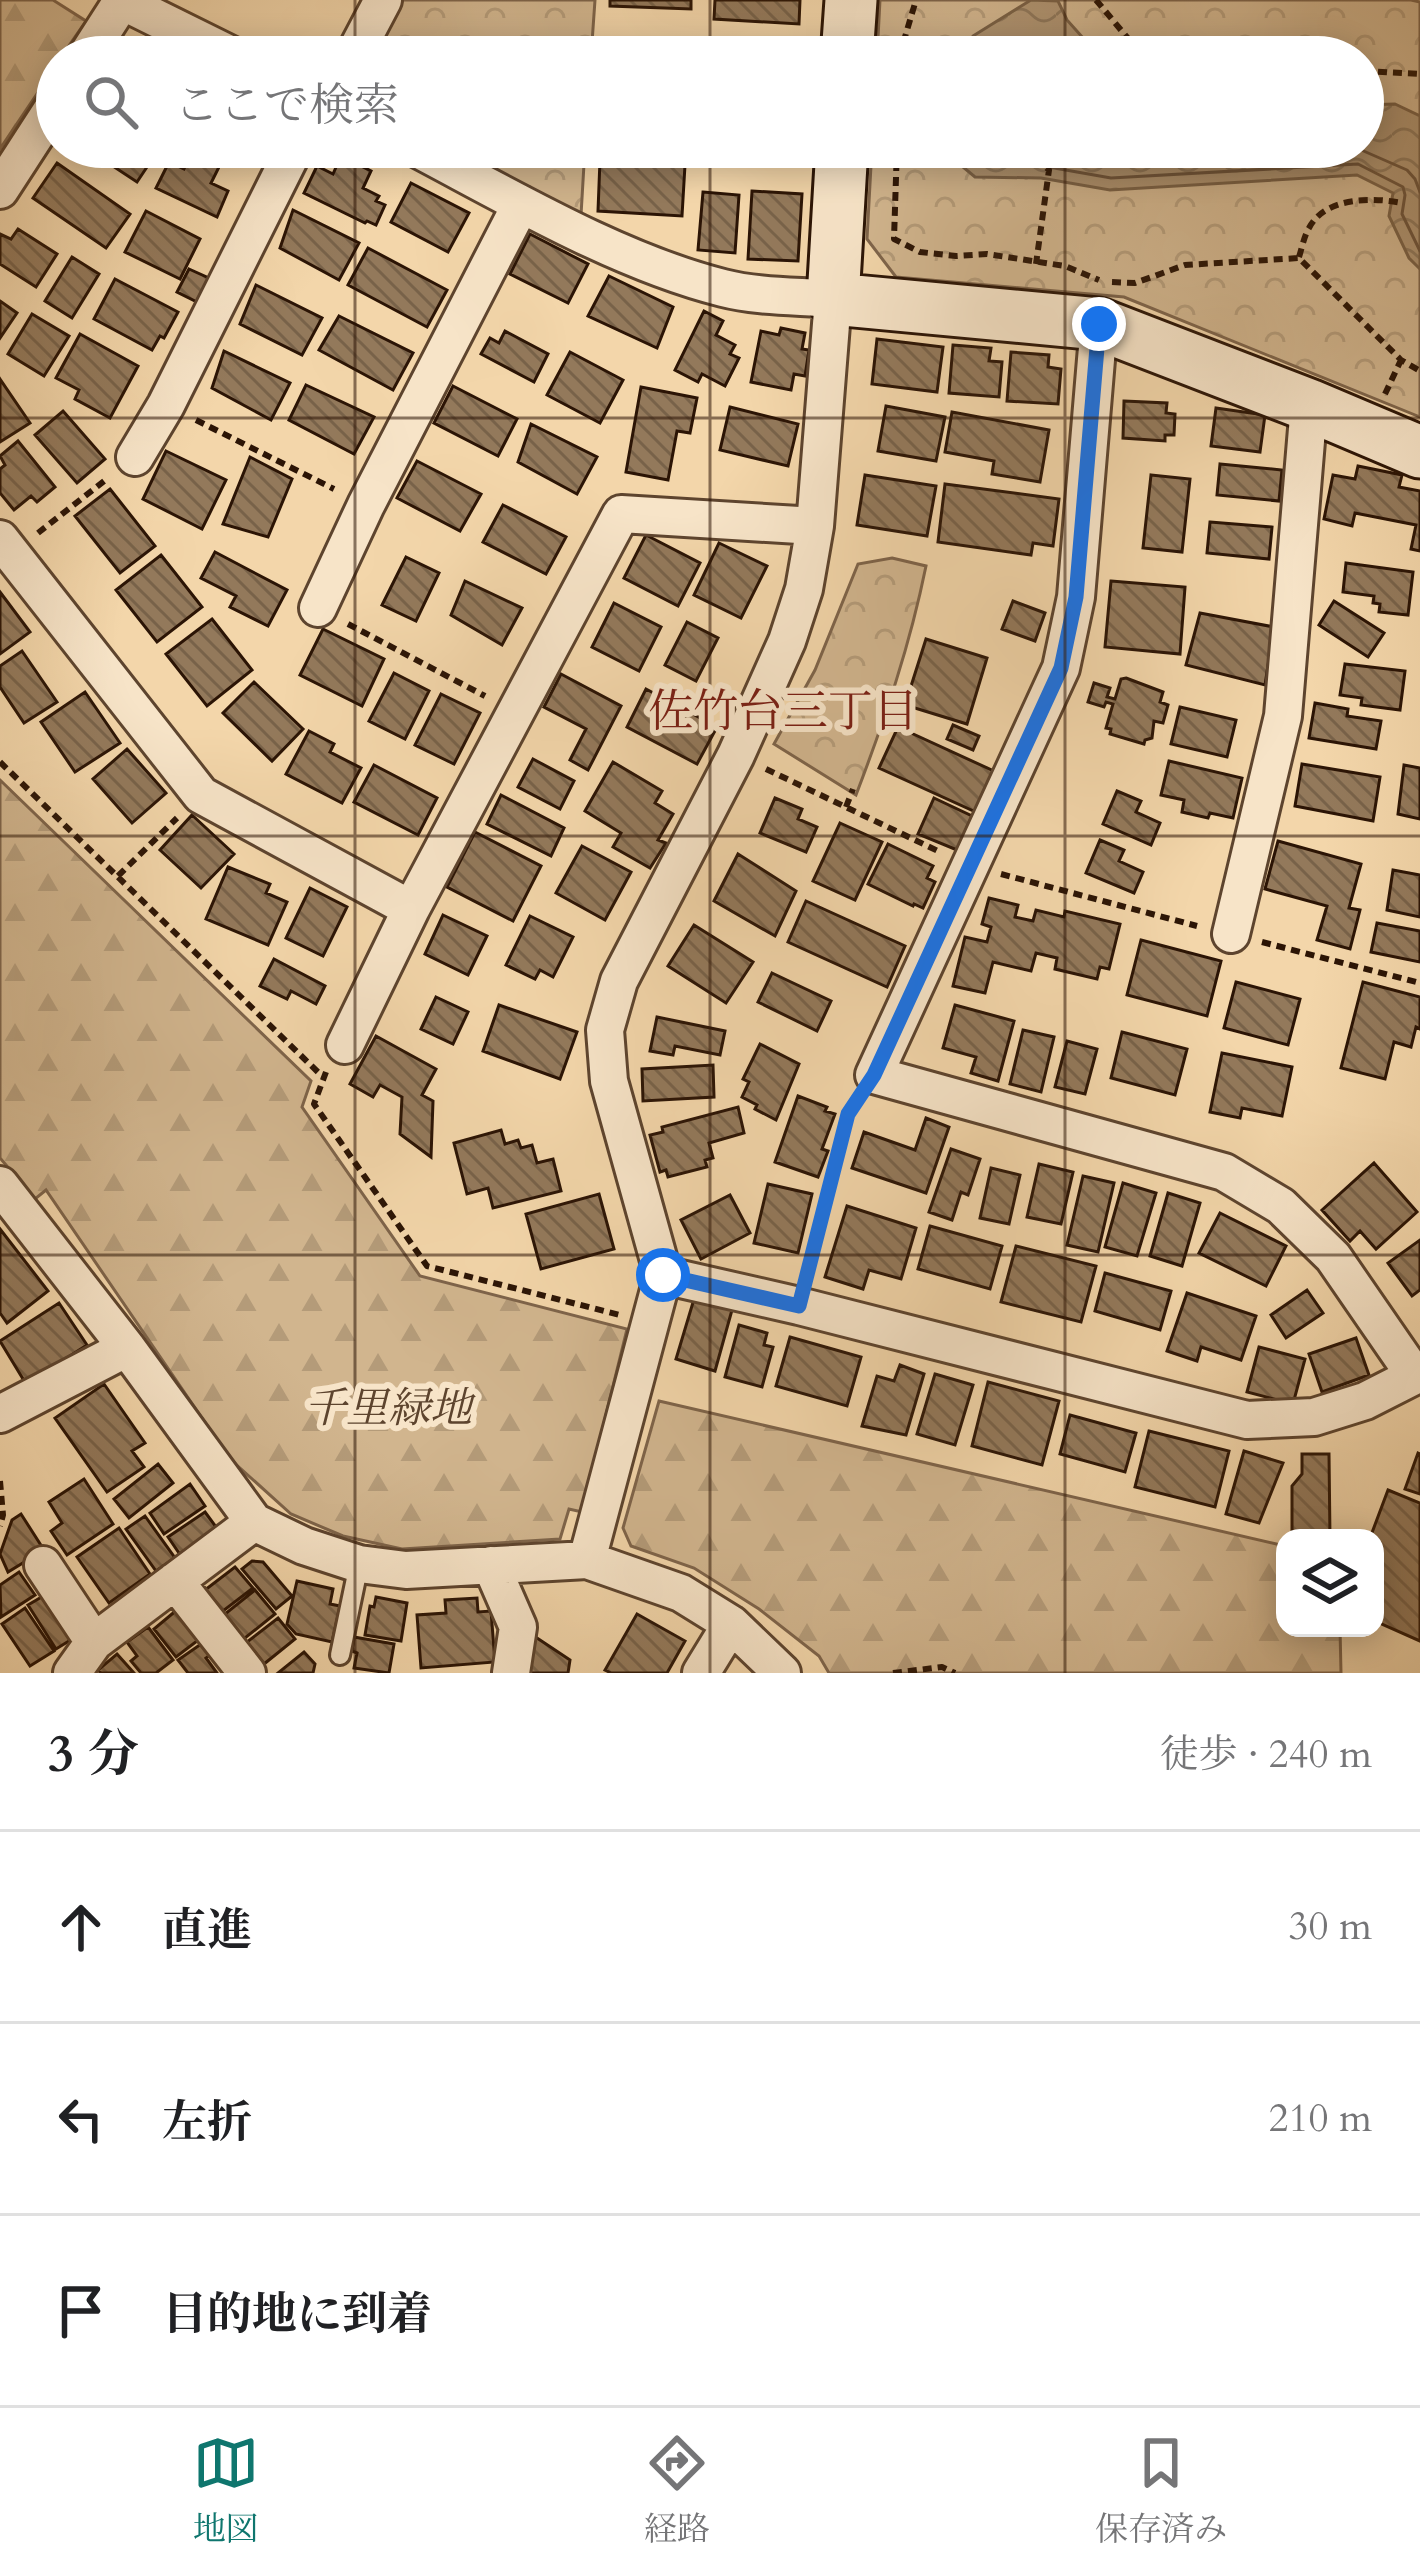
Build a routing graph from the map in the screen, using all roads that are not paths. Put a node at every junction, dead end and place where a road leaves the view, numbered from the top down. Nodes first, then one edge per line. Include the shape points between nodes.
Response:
1 (383, 0) edge
2 (850, 0) edge
3 (100, 36) edge
4 (193, 36) edge
5 (364, 36) edge
6 (848, 36) edge
7 (36, 134) edge
8 (284, 168) edge
9 (453, 168) edge
10 (841, 168) edge
11 (0, 190) edge
12 (521, 204) junction
13 (833, 299) junction
14 (1099, 324) junction
15 (1310, 405) junction
16 (1420, 452) edge
17 (135, 457) road end
18 (814, 526) junction
19 (6, 547) edge
20 (318, 608) road end
21 (411, 909) junction
22 (1231, 934) road end
23 (345, 1046) road end
24 (0, 1185) edge
25 (663, 1275) junction
26 (128, 1348) junction
27 (1418, 1374) edge
28 (0, 1414) edge
29 (254, 1522) junction
30 (587, 1559) junction
31 (43, 1564) dead end
32 (358, 1564) junction
33 (490, 1565) junction
34 (175, 1581) junction
35 (731, 1624) junction
36 (94, 1642) junction
37 (340, 1654) dead end
38 (72, 1673) edge
39 (248, 1673) edge
40 (511, 1673) edge
41 (701, 1673) edge
42 (782, 1673) edge

1 - 5 street
2 - 6 street
3 - 4 street via 122,1
7 - 11 street
8 - 17 street
9 - 12 street
10 - 13 street
12 - 13 street via 649,265 727,290
12 - 20 street
13 - 14 street
13 - 18 street
14 - 15 street
14 - 27 street via 1076,597 1061,668 874,1075 1224,1172 1281,1206 1333,1257
15 - 16 street
15 - 22 street via 1283,716
18 - 21 street via 621,514
18 - 25 street via 787,641 619,982 605,1030 610,1081
19 - 21 street via 201,795
21 - 23 street
24 - 26 street
25 - 27 street via 1247,1420 1314,1418
25 - 30 street
26 - 28 street
26 - 29 street
29 - 32 street
29 - 34 street
30 - 33 street
30 - 35 street via 681,1593
31 - 36 street
32 - 33 street
32 - 37 lane
33 - 40 street via 518,1627
34 - 36 street
34 - 39 street
35 - 41 street
35 - 42 street
36 - 38 street

